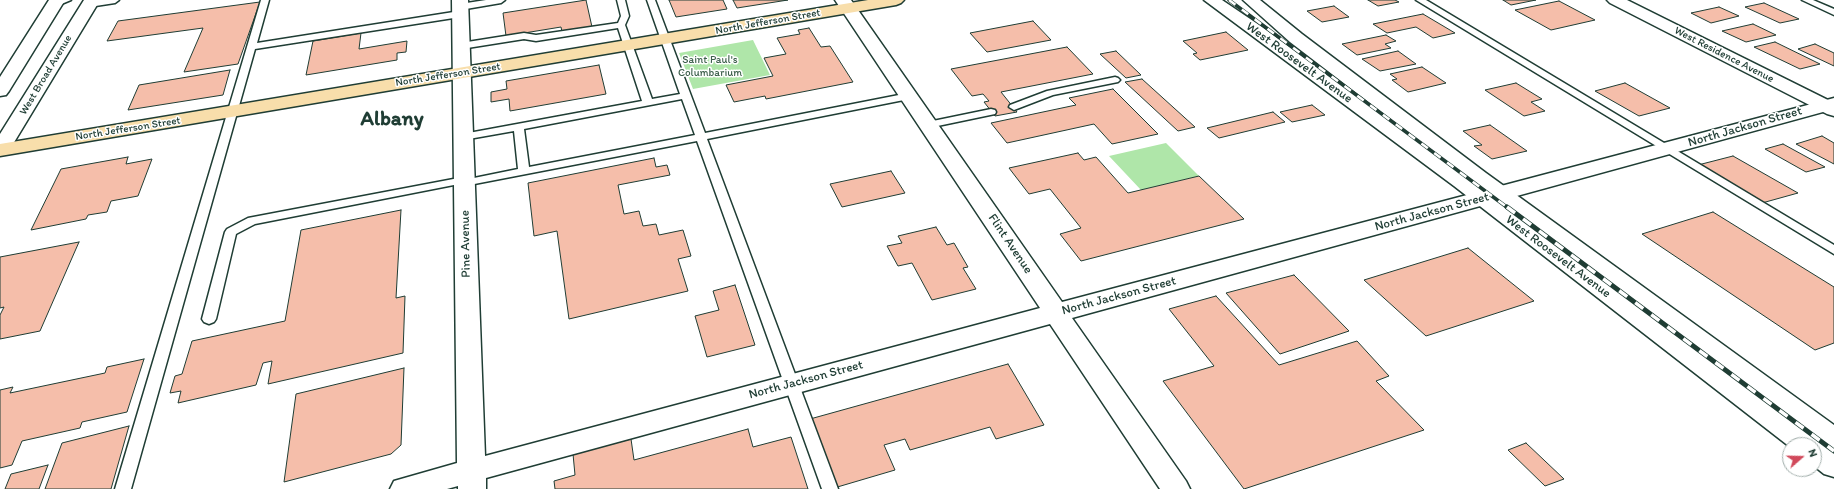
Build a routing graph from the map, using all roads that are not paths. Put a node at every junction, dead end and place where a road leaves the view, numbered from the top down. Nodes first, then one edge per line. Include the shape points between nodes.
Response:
1 (115, 0) edge
2 (265, 0) edge
3 (501, 0) edge
4 (621, 0) edge
5 (651, 0) edge
6 (896, 0) edge
7 (1212, 0) edge
8 (1251, 0) edge
9 (1420, 0) edge
10 (1615, 0) edge
11 (1806, 0) edge
12 (60, 1) edge
13 (91, 2) edge
14 (846, 4) edge
15 (460, 7) edge
16 (1834, 12) edge
17 (622, 25) junction
18 (664, 39) junction
19 (627, 45) junction
20 (461, 46) junction
21 (251, 47) junction
22 (462, 73) junction
23 (1115, 80) dead end
24 (1, 89) edge
25 (685, 96) junction
26 (909, 96) junction
27 (648, 103) junction
28 (1831, 106) edge
29 (1014, 107) dead end
30 (233, 111) junction
31 (991, 112) dead end
32 (928, 124) junction
33 (519, 127) junction
34 (463, 137) junction
35 (701, 137) junction
36 (0, 149) edge
37 (1667, 149) junction
38 (524, 171) junction
39 (464, 182) junction
40 (1491, 196) junction
41 (1834, 250) edge
42 (1056, 312) junction
43 (209, 319) dead end
44 (791, 384) junction
45 (1796, 437) edge
46 (1834, 440) edge
47 (1822, 457) edge
48 (1834, 466) edge
49 (471, 480) edge
50 (123, 489) edge
51 (404, 489) edge
52 (830, 489) edge
53 (1176, 489) edge

1 - 13 lane
2 - 21 lane
3 - 15 lane
4 - 17 lane via 625,16
5 - 18 lane
6 - 14 main road, North Jefferson Street
7 - 40 street, West Roosevelt Avenue
8 - 40 street, West Roosevelt Avenue
9 - 37 lane
10 - 28 street, West Residence Avenue
11 - 16 lane
12 - 24 street
13 - 36 street, West Broad Avenue
14 - 18 main road, North Jefferson Street
14 - 26 street, Flint Avenue
15 - 20 street, Pine Avenue
15 - 21 lane
17 - 19 lane
17 - 20 lane
18 - 19 main road, North Jefferson Street
18 - 25 lane
19 - 22 main road, North Jefferson Street
19 - 27 lane
20 - 22 street, Pine Avenue
21 - 30 lane
22 - 30 main road, North Jefferson Street
22 - 34 street, Pine Avenue
23 - 29 lane via 1050,93
25 - 27 lane
25 - 35 lane
26 - 32 street, Flint Avenue
26 - 35 lane
27 - 33 lane
28 - 37 street, North Jackson Street
30 - 36 main road, North Jefferson Street
30 - 50 lane
31 - 32 lane
32 - 42 street, Flint Avenue
33 - 34 lane
33 - 38 lane
34 - 39 street, Pine Avenue
35 - 38 lane
35 - 44 lane
37 - 40 street, North Jackson Street
37 - 41 lane
38 - 39 lane
39 - 43 lane via 252,220 231,232
39 - 49 street, Pine Avenue
40 - 42 street, North Jackson Street
40 - 45 street, West Roosevelt Avenue
40 - 46 street, West Roosevelt Avenue
42 - 44 street, North Jackson Street
42 - 53 street, Flint Avenue
44 - 49 street, North Jackson Street
44 - 52 lane
47 - 48 street
49 - 51 street, North Jackson Street

